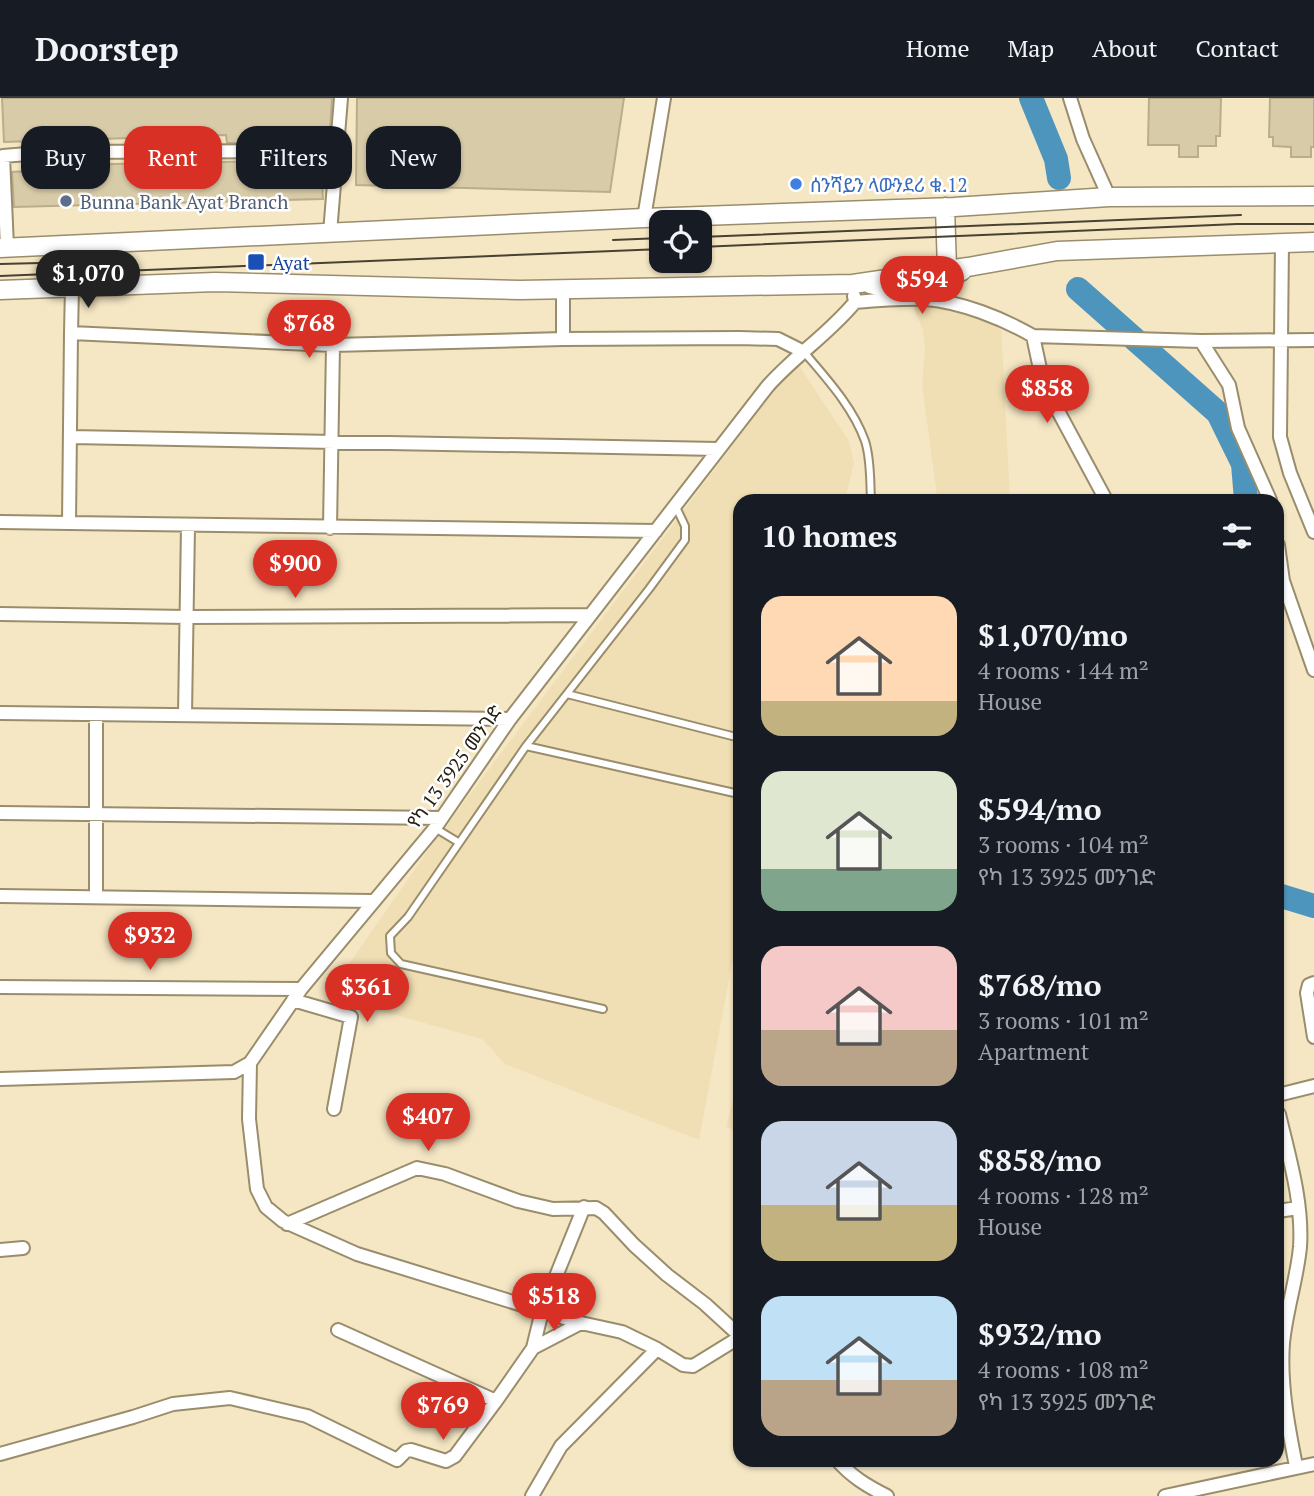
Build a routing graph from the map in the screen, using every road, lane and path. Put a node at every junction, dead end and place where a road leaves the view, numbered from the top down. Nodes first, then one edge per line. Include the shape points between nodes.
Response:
1 (341, 98) edge
2 (664, 98) edge
3 (1070, 98) edge
4 (339, 126) edge
5 (236, 151) edge
6 (1, 156) edge
7 (334, 189) edge
8 (1109, 197) junction
9 (1314, 197) edge
10 (945, 207) junction
11 (643, 218) junction
12 (330, 233) junction
13 (1282, 242) junction
14 (1314, 242) edge
15 (4, 248) edge
16 (968, 267) junction
17 (947, 269) junction
18 (72, 287) junction
19 (563, 289) junction
20 (0, 290) edge
21 (858, 290) junction
22 (71, 332) junction
23 (1033, 336) junction
24 (563, 339) junction
25 (1280, 340) junction
26 (1314, 340) edge
27 (1200, 341) junction
28 (333, 345) junction
29 (804, 352) junction
30 (71, 437) junction
31 (330, 441) junction
32 (718, 449) junction
33 (870, 494) edge
34 (1104, 494) edge
35 (1267, 494) edge
36 (675, 505) junction
37 (0, 522) edge
38 (69, 523) junction
39 (188, 526) junction
40 (330, 528) junction
41 (656, 531) junction
42 (1314, 532) edge
43 (1284, 584) edge
44 (0, 614) edge
45 (590, 615) junction
46 (187, 617) junction
47 (1314, 670) edge
48 (567, 694) junction
49 (0, 713) edge
50 (96, 714) junction
51 (185, 714) junction
52 (510, 719) junction
53 (733, 736) edge
54 (526, 746) junction
55 (733, 793) edge
56 (0, 813) edge
57 (96, 815) junction
58 (438, 823) junction
59 (458, 842) junction
60 (0, 896) edge
61 (96, 896) junction
62 (372, 901) junction
63 (1314, 983) edge
64 (0, 987) edge
65 (297, 994) junction
66 (603, 1009) dead end
67 (1314, 1037) edge
68 (250, 1063) junction
69 (0, 1079) edge
70 (1314, 1086) edge
71 (1284, 1094) edge
72 (334, 1109) dead end
73 (1284, 1137) edge
74 (584, 1207) junction
75 (1298, 1208) junction
76 (1284, 1209) edge
77 (287, 1224) junction
78 (23, 1248) dead end
79 (0, 1250) edge
80 (542, 1311) junction
81 (582, 1323) junction
82 (338, 1330) dead end
83 (733, 1330) edge
84 (733, 1341) edge
85 (533, 1348) junction
86 (657, 1349) junction
87 (1284, 1351) edge
88 (1284, 1377) edge
89 (496, 1401) junction
90 (0, 1454) edge
91 (1314, 1464) edge
92 (1296, 1466) junction
93 (843, 1467) edge
94 (532, 1496) edge
95 (887, 1496) edge
96 (1165, 1496) edge

1 - 4 street
2 - 11 street
3 - 8 street
5 - 6 street
6 - 15 street
7 - 12 street
8 - 9 main road
8 - 10 main road
10 - 11 main road
10 - 17 main road
11 - 12 main road
12 - 15 main road
13 - 14 main road
13 - 16 main road via 1057,251
13 - 25 street
16 - 17 main road
16 - 21 main road via 918,290
17 - 21 main road
18 - 19 main road via 215,282
18 - 20 main road
18 - 22 street
19 - 21 main road
19 - 24 street
21 - 23 street via 974,311
21 - 29 street, የካ 13 3925 መንገድ via 845,314
22 - 28 street
22 - 30 street
23 - 27 street
23 - 34 street via 1043,383
24 - 28 street
24 - 29 street via 778,339
25 - 26 street
25 - 27 street
25 - 42 street via 1280,436
27 - 35 street via 1229,386 1238,428
28 - 31 street
29 - 32 street, የካ 13 3925 መንገድ via 781,371
29 - 33 lane via 852,415 865,442
30 - 31 street
30 - 38 street
31 - 32 street
31 - 40 street
32 - 36 street, የካ 13 3925 መንገድ
36 - 41 street, የካ 13 3925 መንገድ
36 - 48 lane via 685,526 685,540
37 - 38 street
38 - 39 street
39 - 40 street
39 - 46 street
40 - 41 street
41 - 45 street, የካ 13 3925 መንገድ
43 - 47 street
44 - 46 street
45 - 46 street
45 - 52 street, የካ 13 3925 መንገድ
46 - 51 street
48 - 53 lane
48 - 54 lane
49 - 50 street
50 - 51 street
50 - 57 street
51 - 52 street
52 - 58 street, የካ 13 3925 መንገድ
54 - 55 lane
54 - 59 lane
56 - 57 street
57 - 58 street
57 - 61 street
58 - 59 lane
58 - 62 street, የካ 13 3925 መንገድ
59 - 66 lane via 390,936 391,953 401,964
60 - 61 street
61 - 62 street
62 - 65 street, የካ 13 3925 መንገድ
63 - 67 street via 1307,993
64 - 65 street
65 - 68 street, የካ 13 3925 መንገድ
65 - 72 street via 351,1017
68 - 69 street via 234,1072
68 - 77 street via 249,1119 257,1189 266,1207
70 - 71 street
73 - 75 street
74 - 77 street via 553,1209 518,1201 417,1168
74 - 80 street
74 - 83 street via 604,1213
75 - 76 street
75 - 87 street via 1300,1246
77 - 80 street via 357,1254
78 - 79 street
80 - 81 street
80 - 85 street
81 - 85 street
81 - 86 street via 622,1332
82 - 89 street
84 - 86 street via 693,1366
85 - 89 street
86 - 94 street via 561,1446
88 - 92 street
89 - 90 street via 455,1456 446,1461 411,1450 397,1460 307,1416 230,1398 173,1404
91 - 92 street
92 - 96 street
93 - 95 street

